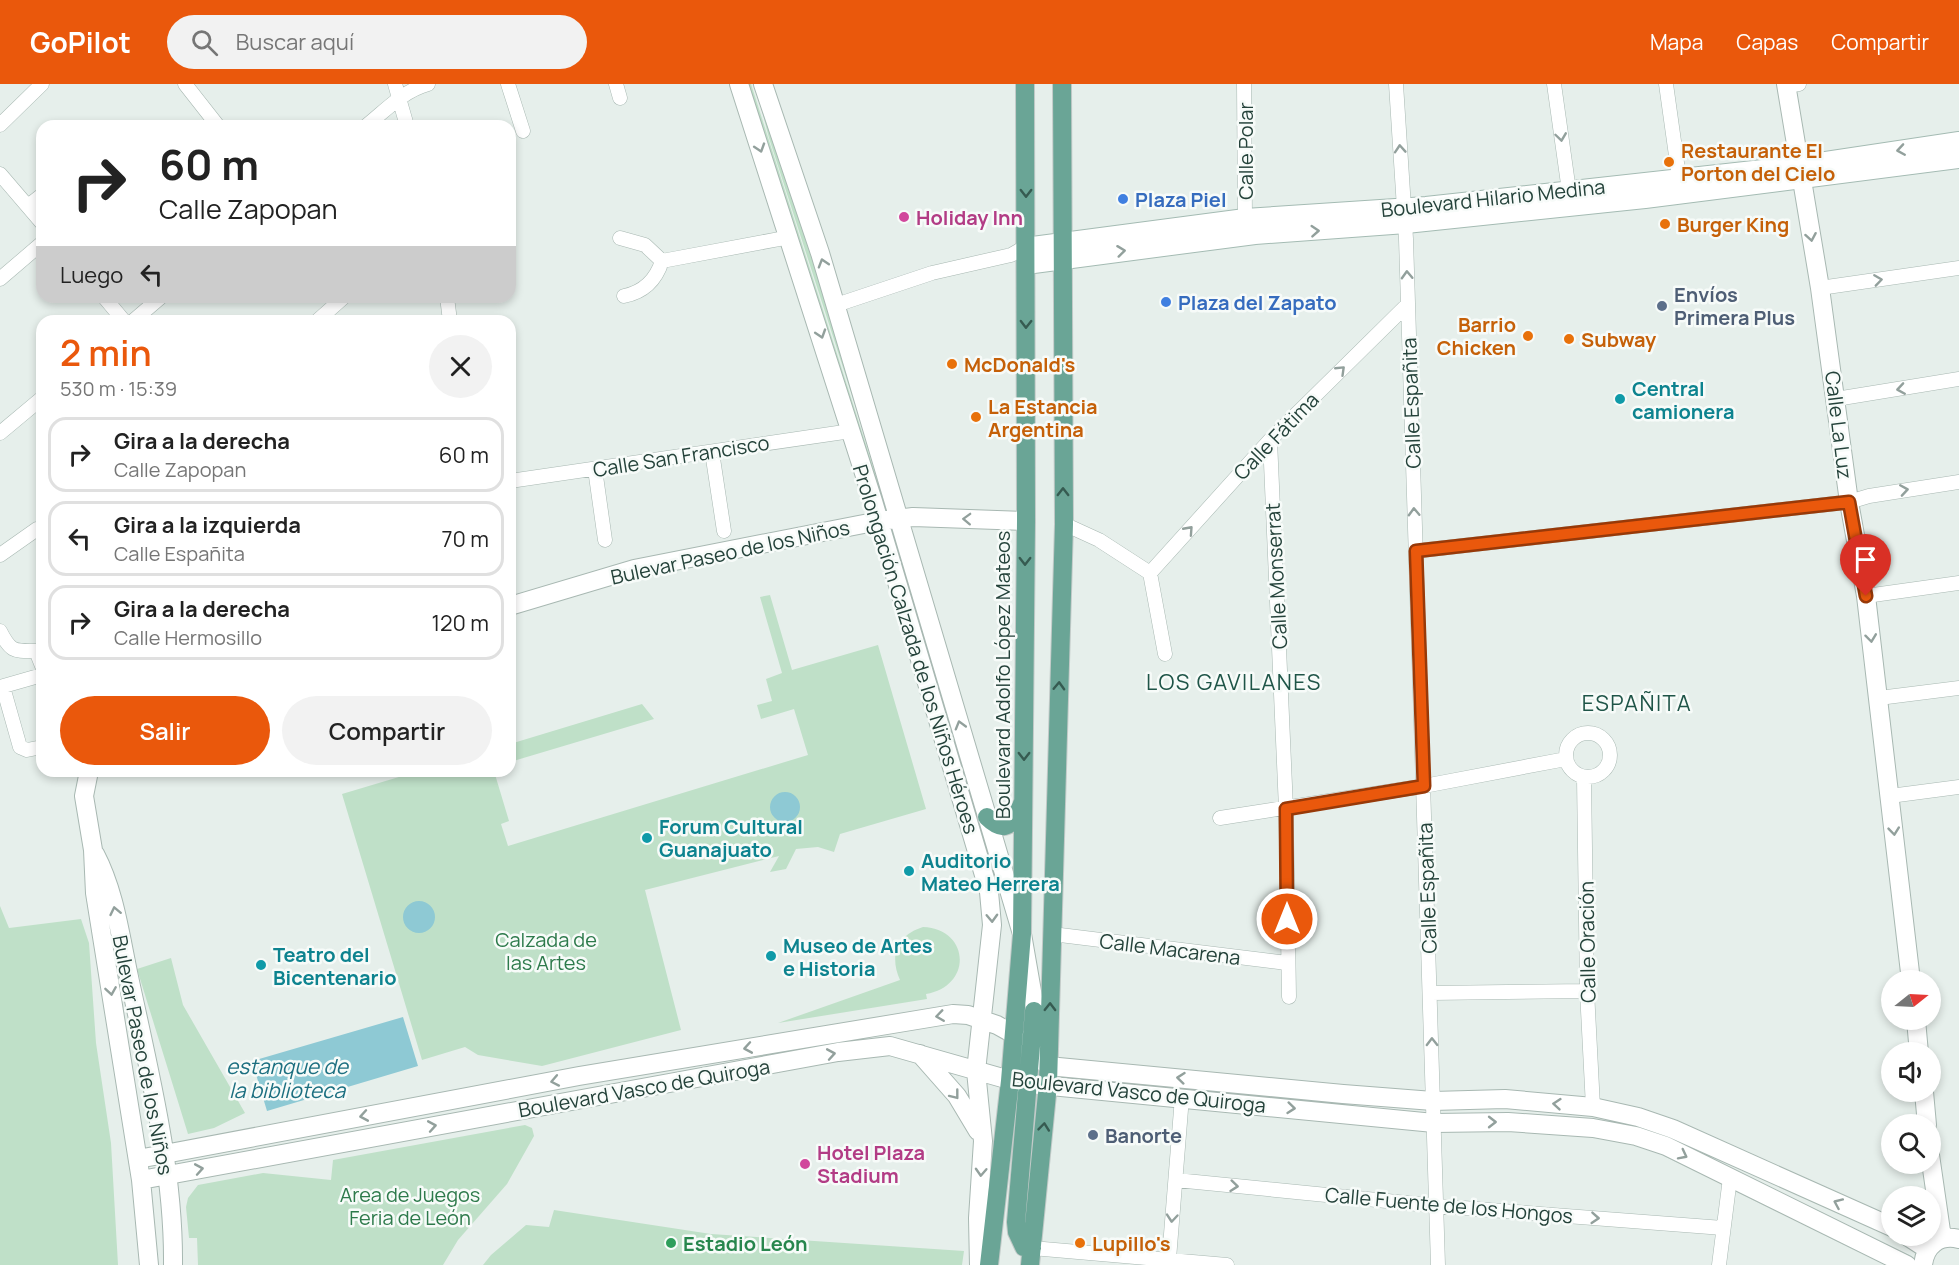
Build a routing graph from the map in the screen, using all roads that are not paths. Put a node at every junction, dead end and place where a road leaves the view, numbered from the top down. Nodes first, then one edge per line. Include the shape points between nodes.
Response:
1 (42, 84) edge
2 (185, 84) edge
3 (428, 84) edge
4 (508, 84) edge
5 (739, 84) edge
6 (763, 84) edge
7 (1025, 84) edge
8 (1062, 84) edge
9 (1244, 84) edge
10 (1396, 84) edge
11 (1554, 84) edge
12 (1666, 84) edge
13 (1790, 85) edge
14 (397, 91) edge
15 (213, 120) edge
16 (371, 120) edge
17 (405, 120) edge
18 (0, 125) edge
19 (523, 131) dead end
20 (1959, 141) edge
21 (1959, 159) edge
22 (1800, 172) junction
23 (0, 174) edge
24 (1679, 177) junction
25 (1569, 191) junction
26 (36, 200) edge
27 (28, 206) junction
28 (36, 216) edge
29 (1405, 216) junction
30 (1245, 218) junction
31 (790, 237) junction
32 (620, 238) dead end
33 (36, 248) edge
34 (1063, 251) junction
35 (1021, 256) junction
36 (662, 261) junction
37 (1959, 268) edge
38 (0, 279) edge
39 (1820, 288) junction
40 (624, 296) dead end
41 (109, 303) edge
42 (154, 303) edge
43 (337, 303) edge
44 (1408, 304) junction
45 (836, 305) junction
46 (119, 315) edge
47 (140, 315) edge
48 (324, 315) edge
49 (1959, 379) edge
50 (1836, 399) junction
51 (36, 403) edge
52 (851, 431) junction
53 (0, 433) edge
54 (1270, 440) junction
55 (712, 452) junction
56 (595, 470) junction
57 (516, 480) edge
58 (1959, 482) edge
59 (1849, 502) junction
60 (900, 518) junction
61 (879, 521) junction
62 (1026, 521) junction
63 (1064, 524) junction
64 (36, 530) edge
65 (724, 531) dead end
66 (605, 540) dead end
67 (1416, 551) junction
68 (0, 555) edge
69 (1150, 573) junction
70 (1959, 583) edge
71 (1866, 596) junction
72 (516, 604) edge
73 (0, 631) edge
74 (36, 651) edge
75 (20, 653) junction
76 (1165, 654) dead end
77 (36, 677) edge
78 (28, 679) junction
79 (1, 687) edge
80 (1959, 688) edge
81 (1879, 698) junction
82 (36, 748) edge
83 (1566, 759) junction
84 (88, 777) edge
85 (1584, 778) junction
86 (1424, 786) junction
87 (1959, 787) edge
88 (1890, 796) junction
89 (1024, 800) junction
90 (1286, 809) junction
91 (987, 817) junction
92 (1220, 818) dead end
93 (93, 850) junction
94 (1022, 934) junction
95 (1052, 934) junction
96 (1287, 963) junction
97 (1910, 970) edge
98 (1587, 991) junction
99 (1431, 993) junction
100 (1288, 998) dead end
101 (1034, 1011) junction
102 (981, 1018) junction
103 (1015, 1035) junction
104 (1031, 1052) junction
105 (920, 1054) junction
106 (976, 1071) junction
107 (1048, 1075) junction
108 (1010, 1081) junction
109 (1029, 1083) junction
110 (1239, 1093) junction
111 (1182, 1097) junction
112 (1433, 1101) junction
113 (1593, 1107) junction
114 (1638, 1117) junction
115 (1434, 1123) junction
116 (1636, 1136) junction
117 (982, 1141) junction
118 (163, 1153) junction
119 (138, 1159) junction
120 (167, 1175) junction
121 (1730, 1178) junction
122 (141, 1180) junction
123 (1176, 1180) junction
124 (1437, 1206) junction
125 (1881, 1222) edge
126 (1723, 1228) junction
127 (991, 1234) junction
128 (1031, 1257) edge
129 (1169, 1259) junction
130 (149, 1265) edge
131 (173, 1265) edge
132 (979, 1265) edge
133 (989, 1265) edge
134 (996, 1265) edge
135 (1227, 1265) edge
136 (1438, 1265) edge
137 (1719, 1265) edge
138 (1907, 1265) edge

1 - 18 street
2 - 15 street
3 - 14 street
4 - 19 street
5 -> 31 street, Prolongación Calzada de los Niños Héroes
45 -> 6 street, Prolongación Calzada de los Niños Héroes
7 -> 35 main road, Boulevard Adolfo López Mateos
8 - 34 main road
9 - 30 street, Calle Polar
29 -> 10 street, Calle Españita
11 -> 25 street
12 - 24 street
13 - 22 street, Calle La Luz
14 - 16 street
14 - 17 street
20 -> 22 street, Boulevard Hilario Medina
21 - 22 street, Boulevard Hilario Medina
22 - 24 street, Boulevard Hilario Medina
22 - 29 street, Boulevard Hilario Medina via 1645,199
22 -> 39 street, Calle La Luz
23 - 27 street
24 - 25 street, Boulevard Hilario Medina
25 - 29 street, Boulevard Hilario Medina
26 - 27 street
27 - 28 street
29 - 30 street, Boulevard Hilario Medina
34 -> 29 street, Boulevard Hilario Medina via 1255,235
44 -> 29 street, Calle Españita
30 - 34 street, Boulevard Hilario Medina
31 - 36 street
31 -> 52 street, Prolongación Calzada de los Niños Héroes
32 - 36 street via 645,245
33 - 38 street
34 - 35 street, Boulevard Hilario Medina
63 -> 34 main road
35 - 45 street via 932,273
35 -> 62 main road, Boulevard Adolfo López Mateos
36 - 40 street via 649,285
39 -> 37 street
39 - 50 street, Calle La Luz
41 - 46 street
42 - 47 street
43 - 48 street
54 -> 44 street, Calle Fátima
67 -> 44 street, Calle Españita
45 - 60 street, Prolongación Calzada de los Niños Héroes
49 -> 50 street
50 - 59 street, Calle La Luz
51 - 53 street
52 - 55 street, Calle San Francisco
52 - 61 street, Prolongación Calzada de los Niños Héroes
69 -> 54 street, Calle Fátima
54 - 90 street, Calle Monserrat
55 - 56 street, Calle San Francisco
55 - 65 street
56 - 57 street, Calle San Francisco
56 - 66 street
59 -> 58 street
59 - 67 street
59 - 71 street, Calle La Luz
60 - 61 street, Bulevar Paseo de los Niños
62 -> 60 street, Bulevar Paseo de los Niños
91 -> 60 street, Prolongación Calzada de los Niños Héroes
61 - 72 street, Bulevar Paseo de los Niños via 634,569
61 -> 102 street, Prolongación Calzada de los Niños Héroes via 990,901 992,926
62 -> 89 main road, Boulevard Adolfo López Mateos
63 - 69 street via 1099,540
95 -> 63 main road
64 - 68 street
67 - 86 street, Calle Españita
69 - 76 street
70 - 71 street
71 -> 81 street, Calle La Luz
73 - 75 street
74 - 75 street
75 - 78 street
77 - 78 street
78 - 79 street
79 - 82 street via 20,747
80 - 81 street
81 - 88 street, Calle La Luz
83 - 85 street via 1572,771
83 - 85 street via 1568,745 1578,735 1591,734 1604,740 1610,754 1605,769
83 - 86 street
84 - 93 street, Bulevar Paseo de los Niños via 84,795
85 - 98 street, Calle Oración
86 - 90 street
86 - 99 street, Calle Españita
87 - 88 street
88 -> 97 street, Calle La Luz
89 - 91 main road via 1016,818 1004,827
89 - 94 main road, Boulevard Adolfo López Mateos
90 - 92 street
90 - 96 street, Calle Monserrat
91 - 94 street, Prolongación Calzada de los Niños Héroes
118 -> 93 street, Bulevar Paseo de los Niños via 110,889
93 -> 119 street, Bulevar Paseo de los Niños via 95,893
94 - 101 street, Prolongación Calzada de los Niños Héroes
94 - 103 main road, Boulevard Adolfo López Mateos
95 - 96 street, Calle Macarena
107 -> 95 main road
96 - 100 street, Calle Monserrat
98 - 99 street
98 - 113 street, Calle Oración
112 -> 99 street, Calle Españita
101 - 104 main road
101 - 107 street, Prolongación Calzada de los Niños Héroes
102 - 103 street, Boulevard Vasco de Quiroga
102 - 106 street, Prolongación Calzada de los Niños Héroes
102 -> 118 street, Boulevard Vasco de Quiroga via 953,1014 899,1022
103 - 104 street, Boulevard Vasco de Quiroga
103 - 108 main road, Boulevard Adolfo López Mateos
104 - 107 street, Boulevard Vasco de Quiroga
104 - 109 main road
105 - 106 street, Boulevard Vasco de Quiroga
105 -> 117 street via 957,1096
120 -> 105 street, Boulevard Vasco de Quiroga via 838,1052 890,1046
106 - 108 street, Boulevard Vasco de Quiroga
106 - 117 street, Prolongación Calzada de los Niños Héroes
107 - 109 street, Boulevard Vasco de Quiroga
110 -> 107 street, Boulevard Vasco de Quiroga
107 - 111 street, Boulevard Vasco de Quiroga
128 -> 107 main road
108 - 109 street, Boulevard Vasco de Quiroga
108 - 127 main road, Boulevard Adolfo López Mateos
109 - 128 main road via 1016,1222 1019,1241
110 - 111 street, Boulevard Vasco de Quiroga
110 - 112 street, Boulevard Vasco de Quiroga
110 -> 115 street, Boulevard Vasco de Quiroga
111 - 123 street
113 -> 112 street, Boulevard Vasco de Quiroga via 1505,1099
112 - 115 street, Calle Españita
113 - 114 street, Boulevard Vasco de Quiroga
114 - 116 street
125 -> 114 street, Boulevard Vasco de Quiroga via 1698,1139
115 -> 116 street, Boulevard Vasco de Quiroga via 1508,1122 1593,1128
115 - 124 street, Calle Españita
116 -> 121 street, Boulevard Vasco de Quiroga via 1666,1146
117 -> 132 street, Prolongación Calzada de los Niños Héroes
118 - 119 street, Boulevard Vasco de Quiroga
118 - 120 street, Bulevar Paseo de los Niños
119 - 122 street, Bulevar Paseo de los Niños
120 - 122 street, Boulevard Vasco de Quiroga
120 - 131 street, Bulevar Paseo de los Niños
121 - 126 street
121 - 138 street, Boulevard Vasco de Quiroga
122 - 130 street, Bulevar Paseo de los Niños
123 -> 124 street, Calle Fuente de los Hongos
123 -> 129 street
124 -> 126 street, Calle Fuente de los Hongos
124 - 136 street, Calle Españita
126 - 137 street
127 - 133 main road, Boulevard Adolfo López Mateos
127 - 134 main road
128 - 129 street
129 - 135 street

